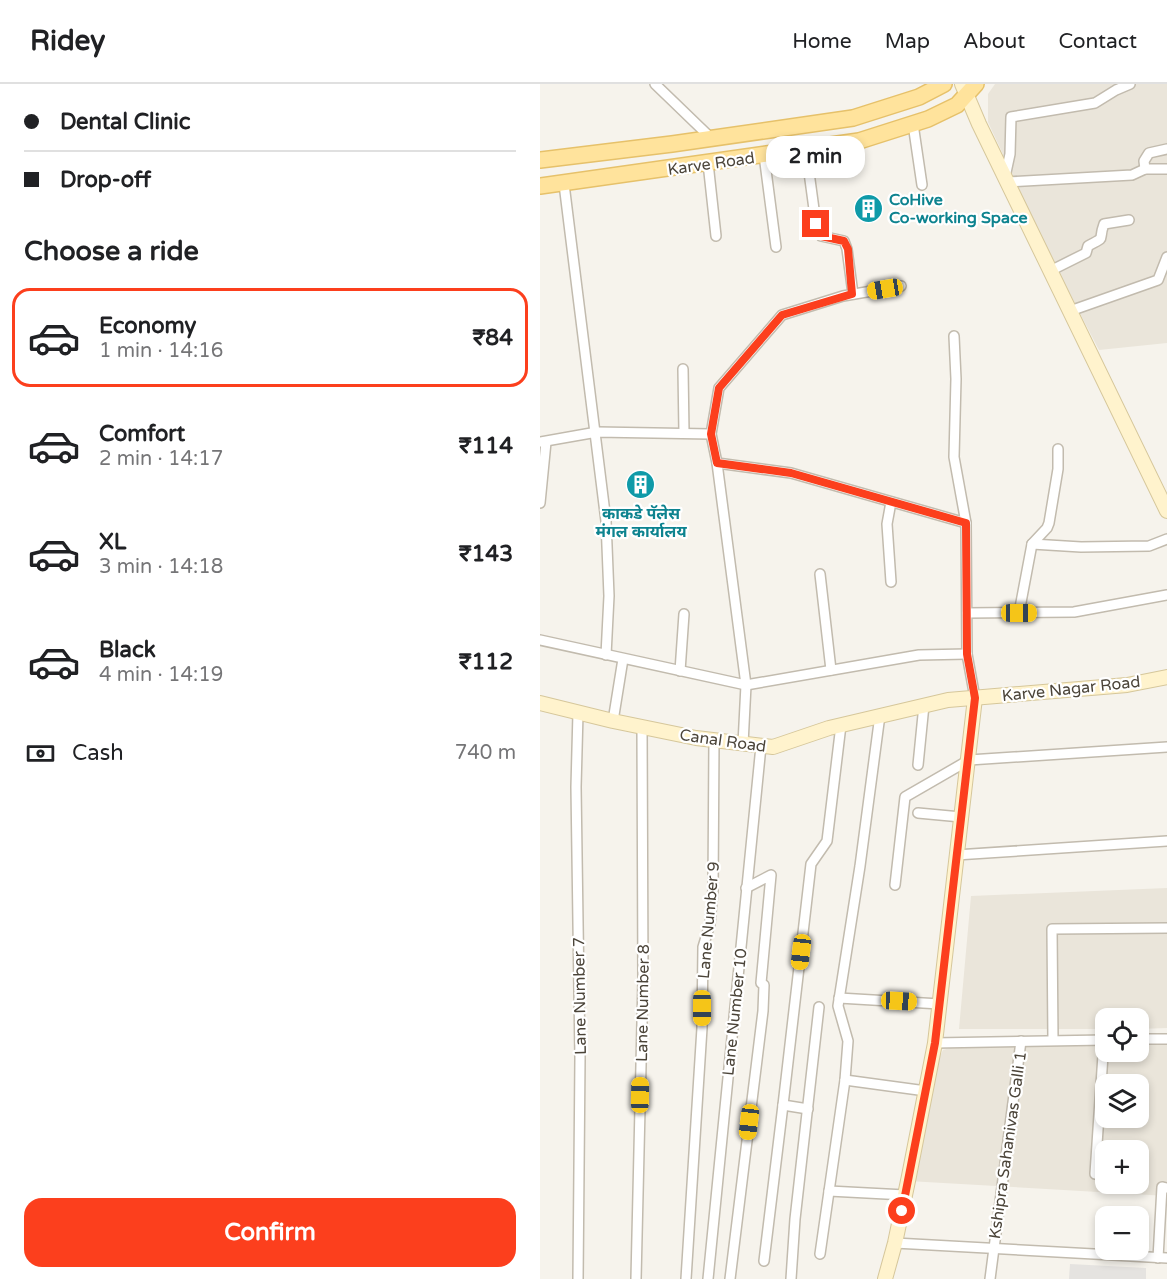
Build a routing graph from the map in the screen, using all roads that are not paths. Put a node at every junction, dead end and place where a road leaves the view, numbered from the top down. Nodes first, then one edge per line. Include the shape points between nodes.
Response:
1 (655, 84) edge
2 (944, 84) edge
3 (1130, 84) edge
4 (968, 87) edge
5 (913, 124) junction
6 (712, 139) junction
7 (1167, 149) edge
8 (806, 150) junction
9 (540, 153) edge
10 (764, 155) junction
11 (562, 156) junction
12 (540, 160) edge
13 (708, 163) junction
14 (1145, 169) junction
15 (1167, 169) edge
16 (1006, 180) junction
17 (564, 184) junction
18 (922, 185) dead end
19 (540, 186) edge
20 (540, 192) edge
21 (1129, 220) dead end
22 (716, 236) dead end
23 (776, 247) dead end
24 (1167, 257) edge
25 (1050, 271) junction
26 (902, 286) dead end
27 (852, 294) junction
28 (1070, 311) junction
29 (954, 336) dead end
30 (683, 369) dead end
31 (597, 432) junction
32 (684, 433) junction
33 (711, 434) junction
34 (543, 442) edge
35 (1058, 449) dead end
36 (717, 463) junction
37 (891, 502) junction
38 (540, 503) edge
39 (1167, 511) edge
40 (966, 523) junction
41 (1167, 538) edge
42 (1032, 544) junction
43 (820, 574) dead end
44 (891, 582) dead end
45 (1167, 595) edge
46 (967, 613) junction
47 (1019, 613) junction
48 (684, 614) dead end
49 (540, 640) edge
50 (967, 654) junction
51 (606, 655) junction
52 (623, 658) junction
53 (831, 670) junction
54 (680, 671) junction
55 (1167, 677) edge
56 (746, 685) junction
57 (975, 698) junction
58 (540, 703) edge
59 (924, 705) junction
60 (578, 713) junction
61 (880, 715) junction
62 (614, 721) junction
63 (841, 725) junction
64 (642, 727) junction
65 (714, 740) junction
66 (743, 744) junction
67 (761, 746) junction
68 (1167, 747) edge
69 (969, 760) junction
70 (918, 765) dead end
71 (918, 813) dead end
72 (962, 817) junction
73 (1167, 841) edge
74 (957, 855) junction
75 (895, 885) dead end
76 (746, 888) junction
77 (1167, 928) edge
78 (839, 998) junction
79 (940, 1004) junction
80 (819, 1007) dead end
81 (1149, 1039) edge
82 (1167, 1039) edge
83 (1053, 1040) junction
84 (1095, 1040) edge
85 (1020, 1041) junction
86 (935, 1043) junction
87 (1103, 1062) edge
88 (845, 1080) junction
89 (926, 1091) junction
90 (783, 1106) junction
91 (808, 1108) junction
92 (1098, 1140) edge
93 (1167, 1188) edge
94 (829, 1191) junction
95 (905, 1195) junction
96 (895, 1243) junction
97 (993, 1248) junction
98 (820, 1254) dead end
99 (1162, 1258) edge
100 (764, 1261) dead end
101 (578, 1279) edge
102 (636, 1279) edge
103 (686, 1279) edge
104 (708, 1279) edge
105 (730, 1279) edge
106 (791, 1279) edge
107 (885, 1279) edge
108 (990, 1279) edge

1 - 6 street
2 - 6 main road, Karve Road via 919,97 853,118
3 - 16 street via 1095,103 1011,117
4 - 5 main road, Karve Road via 957,105
4 - 16 street via 979,124
5 - 8 main road, Karve Road via 859,141
5 - 18 street
6 - 11 main road, Karve Road
7 - 14 street via 1149,153 1143,161
8 - 10 main road, Karve Road
8 - 27 street via 816,224 821,236 844,241
9 - 11 street, Karve Road
10 - 13 main road, Karve Road
10 - 23 street
11 - 12 main road
13 - 17 main road, Karve Road
13 - 22 street
14 - 15 street
14 - 16 street via 1132,175
16 - 25 street
17 - 19 main road
17 - 20 street, Karve Road
17 - 31 street
21 - 25 street via 1104,224 1103,236 1088,246 1086,253
24 - 28 street via 1158,280
25 - 28 street
26 - 27 street
27 - 33 street via 782,315 719,388
28 - 39 street
29 - 40 street via 954,457
30 - 32 street
31 - 32 street
31 - 34 street
31 - 51 street via 606,521
32 - 33 street
33 - 36 street
34 - 38 street
35 - 42 street via 1049,523
36 - 37 street via 791,473
36 - 56 street
37 - 40 street
37 - 44 street via 886,524
40 - 46 street
41 - 42 street via 1149,546
42 - 47 street
43 - 53 street
45 - 47 street via 1074,612
46 - 47 street
46 - 50 street
48 - 54 street
49 - 51 street
50 - 53 street via 919,655
50 - 57 street
51 - 52 street
52 - 54 street
52 - 62 street
53 - 56 street
54 - 56 street
55 - 57 street, Karve Nagar Road via 1127,685
56 - 66 street
57 - 59 street, Canal Road
57 - 69 street
58 - 60 street, Canal Road
59 - 61 street, Canal Road
59 - 70 street
60 - 62 street, Canal Road
60 - 101 street, Lane Number 7
61 - 63 street, Canal Road
61 - 78 street
62 - 64 street, Canal Road
63 - 67 street, Canal Road via 773,747
63 - 90 street via 827,841 812,864
64 - 65 street, Canal Road
64 - 102 street, Lane Number 8 via 644,980
65 - 66 street, Canal Road
65 - 103 street, Lane Number 9 via 713,890 711,924 703,947 702,1028
66 - 67 street, Canal Road
67 - 76 street, Lane Number 10
68 - 69 street
69 - 72 street
69 - 75 street via 905,797
71 - 72 street
72 - 74 street
73 - 74 street
74 - 79 street
76 - 104 street, Lane Number 10
76 - 105 street via 771,876 761,983 764,1000
77 - 83 street via 1052,929
78 - 79 street
78 - 88 street via 848,1041
79 - 86 street
80 - 91 street
81 - 82 street
83 - 84 street
83 - 85 street
85 - 86 street
85 - 97 street, Kshipra Sahanivas Galli 1
86 - 89 street
87 - 92 street
88 - 89 street
88 - 94 street
89 - 95 street
90 - 91 street
90 - 100 street
91 - 106 street
93 - 99 street via 1162,1187
94 - 95 street
94 - 98 street
95 - 96 street
96 - 97 street
96 - 107 street
97 - 99 street
97 - 108 street, Kshipra Sahanivas Galli 1

